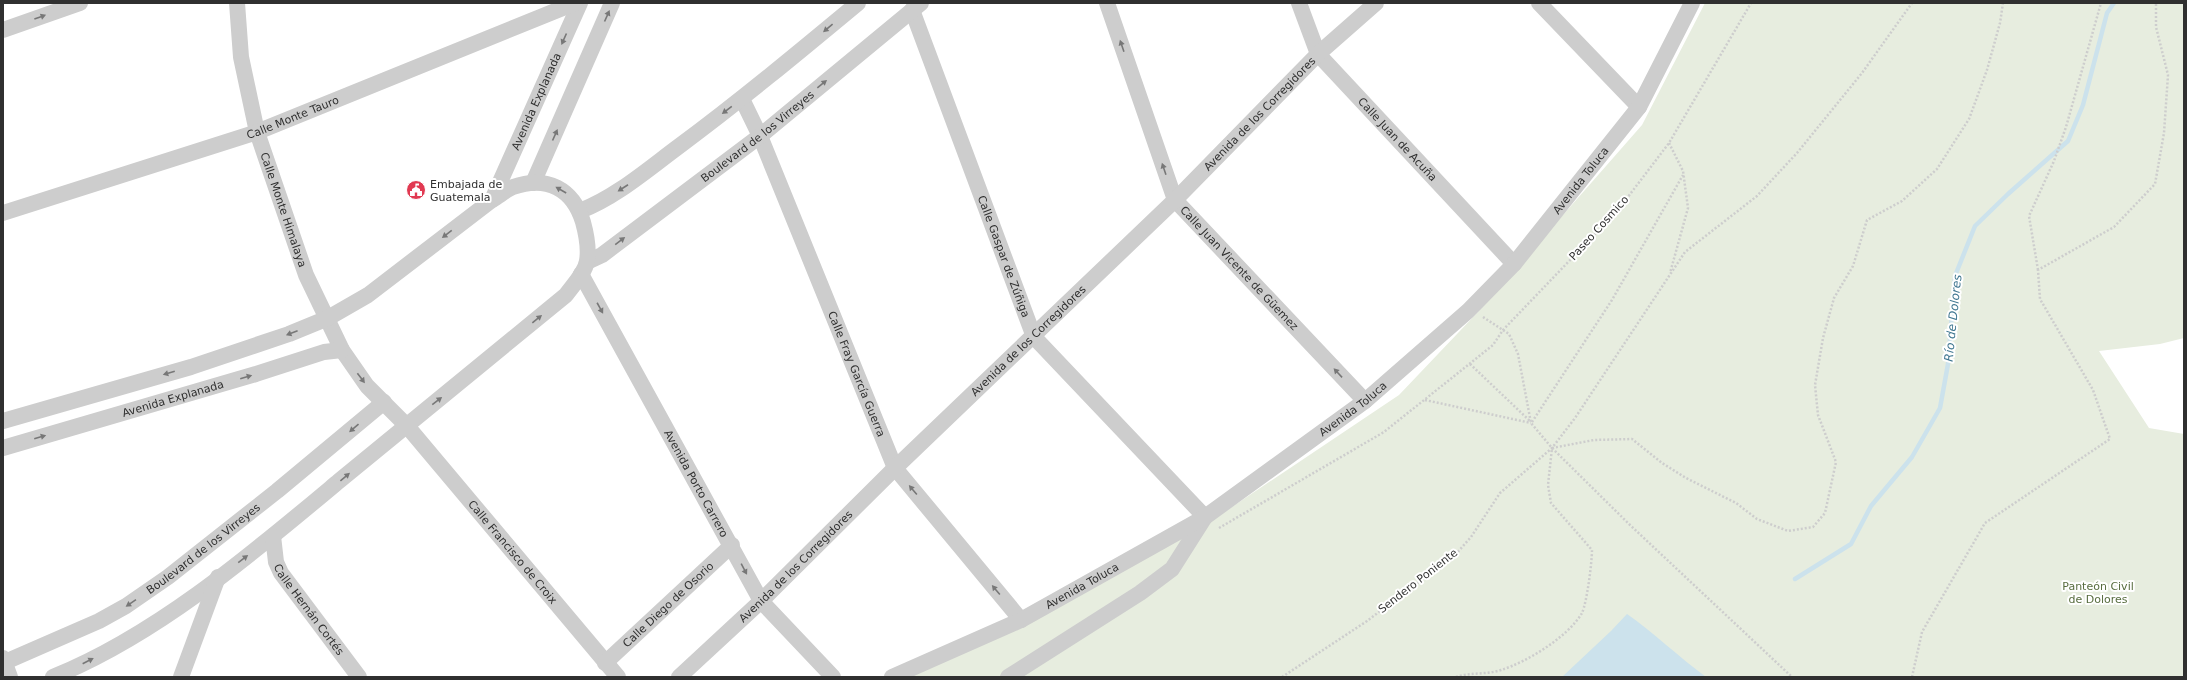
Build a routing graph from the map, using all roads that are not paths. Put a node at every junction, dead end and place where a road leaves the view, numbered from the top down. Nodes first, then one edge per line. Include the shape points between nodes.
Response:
1 (80, 3) edge
2 (237, 3) edge
3 (575, 3) edge
4 (580, 3) edge
5 (612, 3) edge
6 (858, 3) edge
7 (1107, 3) edge
8 (1299, 3) edge
9 (1376, 3) edge
10 (1539, 3) edge
11 (1688, 6) edge
12 (917, 7) edge
13 (3, 30) edge
14 (1318, 54) junction
15 (742, 99) junction
16 (1639, 107) junction
17 (257, 132) junction
18 (760, 136) junction
19 (534, 184) junction
20 (492, 200) junction
21 (1175, 200) junction
22 (580, 211) junction
23 (3, 213) edge
24 (1514, 264) junction
25 (584, 268) junction
26 (328, 318) junction
27 (1034, 337) junction
28 (342, 350) junction
29 (1364, 401) junction
30 (384, 402) junction
31 (3, 421) edge
32 (407, 426) junction
33 (3, 448) edge
34 (895, 468) junction
35 (1205, 517) junction
36 (273, 536) junction
37 (732, 545) junction
38 (218, 577) junction
39 (761, 601) junction
40 (1021, 620) junction
41 (605, 663) junction
42 (5, 665) edge
43 (53, 677) edge
44 (181, 677) edge
45 (359, 677) edge
46 (618, 677) edge
47 (678, 677) edge
48 (833, 677) edge
49 (892, 677) edge
50 (1008, 677) edge

13 -> 1 street
2 - 17 street, Calle Monte Himalaya via 241,57
3 - 17 street, Calle Monte Tauro
4 -> 20 street, Avenida Explanada
19 -> 5 street
6 -> 15 street
21 -> 7 street, Calle Juan Vicente de Güemez
8 - 14 street, Calle Juan de Acuña
9 - 14 street, Avenida de los Corregidores
10 - 16 street
11 - 16 street, Avenida Toluca
18 -> 12 street, Boulevard de los Virreyes
12 - 27 street, Calle Gaspar de Zúñiga
14 - 21 street, Avenida de los Corregidores
14 - 24 street, Calle Juan de Acuña
15 - 18 street, Calle Fray García Guerra
15 -> 22 street via 628,184 596,205
16 - 24 street, Avenida Toluca
17 - 23 street, Calle Monte Tauro
17 - 26 street, Calle Monte Himalaya via 301,262
25 -> 18 street, Boulevard de los Virreyes
18 - 34 street, Calle Fray García Guerra
19 - 20 street via 513,187
22 -> 19 street via 570,195 553,185
20 -> 26 street via 368,295
21 - 27 street, Avenida de los Corregidores
29 -> 21 street, Calle Juan Vicente de Güemez
22 - 25 street via 586,234
24 - 29 street, Avenida Toluca via 1468,311
32 -> 25 street via 566,295
25 -> 37 street, Avenida Porto Carrero
26 - 28 street, Calle Monte Himalaya
26 -> 31 street via 191,367
27 - 34 street, Avenida de los Corregidores
27 - 35 street, Calle Gaspar de Zúñiga
28 -> 30 street, Calle Francisco de Croix via 367,386
33 -> 28 street, Avenida Explanada via 324,352
29 - 35 street, Avenida Toluca
30 - 32 street, Calle Francisco de Croix
30 -> 42 street, Boulevard de los Virreyes via 278,491 168,578 99,622
36 -> 32 street
32 - 41 street, Calle Francisco de Croix
34 - 39 street, Avenida de los Corregidores
40 -> 34 street, Calle Fray García Guerra
35 - 40 street, Avenida Toluca
35 - 50 street via 1172,569 1140,593
38 -> 36 street
36 - 45 street, Calle Hernán Cortés via 276,562 281,573
37 -> 39 street, Avenida Porto Carrero
37 - 41 street, Calle Diego de Osorio
43 -> 38 street via 153,625
38 - 44 street
39 - 47 street, Avenida de los Corregidores
39 - 48 street, Avenida Porto Carrero
40 - 49 street, Avenida Toluca
41 - 46 street, Calle Francisco de Croix

